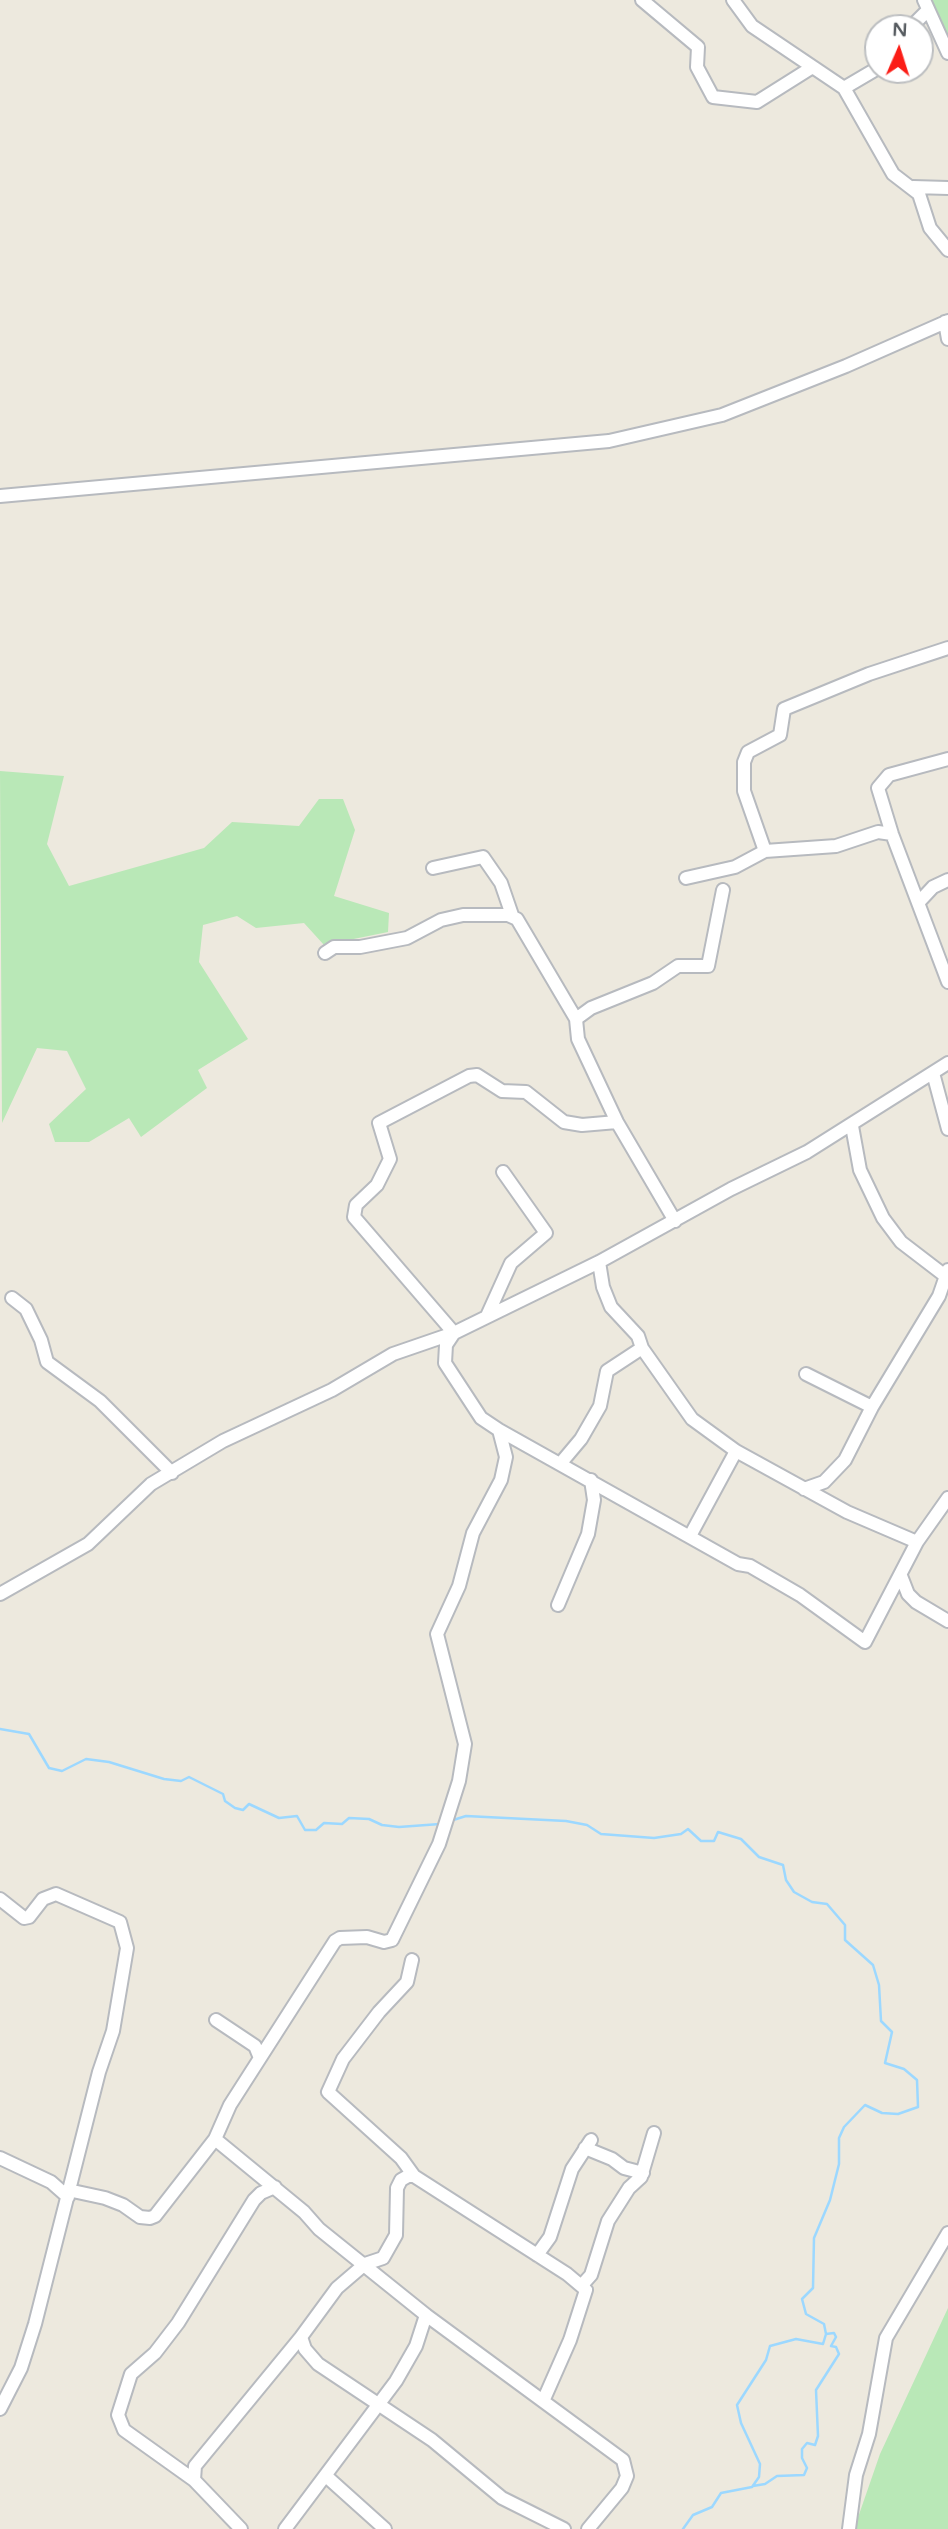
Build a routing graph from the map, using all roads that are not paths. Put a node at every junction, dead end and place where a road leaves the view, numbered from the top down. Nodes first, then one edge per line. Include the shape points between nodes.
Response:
1 (642, 0) edge
2 (733, 0) edge
3 (926, 5) edge
4 (948, 53) edge
5 (811, 68) junction
6 (864, 76) edge
7 (844, 88) junction
8 (913, 187) junction
9 (948, 188) edge
10 (948, 250) edge
11 (947, 322) edge
12 (948, 339) edge
13 (0, 496) edge
14 (948, 648) edge
15 (948, 759) edge
16 (892, 834) junction
17 (765, 851) junction
18 (433, 868) dead end
19 (686, 878) dead end
20 (948, 880) edge
21 (723, 890) dead end
22 (919, 902) junction
23 (512, 915) junction
24 (324, 953) dead end
25 (948, 982) edge
26 (576, 1018) junction
27 (948, 1063) edge
28 (933, 1073) junction
29 (617, 1122) junction
30 (852, 1126) junction
31 (948, 1129) edge
32 (503, 1172) dead end
33 (675, 1221) junction
34 (599, 1262) junction
35 (947, 1275) edge
36 (12, 1298) dead end
37 (487, 1316) junction
38 (454, 1333) junction
39 (642, 1348) junction
40 (806, 1374) dead end
41 (872, 1407) junction
42 (499, 1430) junction
43 (736, 1451) junction
44 (560, 1464) junction
45 (172, 1473) junction
46 (591, 1480) junction
47 (804, 1489) junction
48 (948, 1498) edge
49 (690, 1536) junction
50 (917, 1542) junction
51 (901, 1576) junction
52 (0, 1594) edge
53 (558, 1605) dead end
54 (948, 1621) edge
55 (2, 1905) edge
56 (412, 1960) dead end
57 (216, 2020) dead end
58 (260, 2057) junction
59 (654, 2133) dead end
60 (215, 2139) junction
61 (0, 2158) edge
62 (643, 2173) junction
63 (414, 2176) junction
64 (275, 2187) junction
65 (68, 2193) junction
66 (948, 2233) edge
67 (537, 2255) junction
68 (365, 2264) junction
69 (582, 2285) junction
70 (426, 2315) junction
71 (301, 2337) junction
72 (544, 2399) junction
73 (377, 2404) junction
74 (0, 2408) edge
75 (326, 2476) junction
76 (194, 2480) junction
77 (241, 2529) edge
78 (285, 2529) edge
79 (385, 2529) edge
80 (564, 2529) edge
81 (588, 2529) edge
82 (849, 2529) edge

1 - 5 street via 698,47 697,67 713,97 757,102
2 - 5 street via 752,26 796,53
3 - 4 street
5 - 7 street
6 - 7 street
7 - 8 street via 893,174
8 - 9 street
8 - 10 street via 930,228
11 - 12 street
11 - 13 street via 722,415 609,441
14 - 17 street via 784,709 780,735 748,752 744,762 744,791
15 - 16 street via 881,780 880,799
16 - 17 street via 878,832 836,846
16 - 22 street
17 - 19 street via 735,867
18 - 23 street via 483,857 501,883
20 - 22 street
21 - 26 street via 708,966 678,966 660,980
22 - 25 street
23 - 24 street via 446,918 407,938 334,947
23 - 26 street via 522,924
26 - 29 street via 578,1039
27 - 28 street
28 - 30 street
28 - 31 street
29 - 33 street
29 - 38 street via 564,1122 526,1092 502,1091 477,1075 379,1123 390,1159 377,1185 356,1205 354,1217
30 - 33 street
30 - 35 street via 860,1170 883,1218 901,1242
32 - 37 street via 546,1233 511,1263
33 - 34 street
34 - 37 street
34 - 39 street via 606,1299 638,1336
35 - 41 street
36 - 45 street via 26,1310 47,1362 100,1401
37 - 38 street
38 - 42 street via 444,1353 448,1371 475,1411
38 - 45 street via 393,1354 332,1390 223,1441
39 - 43 street via 692,1419
39 - 44 street via 607,1371 600,1406
40 - 41 street
41 - 47 street via 834,1475
42 - 44 street
42 - 58 street via 506,1457 501,1480 473,1533 459,1586 437,1634 465,1744 459,1782 439,1844 392,1940 335,1941
43 - 47 street
43 - 49 street
44 - 46 street
45 - 52 street via 139,1493 88,1544
46 - 49 street
46 - 53 street via 594,1500 588,1534
47 - 50 street
48 - 50 street
49 - 51 street via 800,1595 865,1642
50 - 51 street
51 - 54 street via 916,1602
55 - 65 street via 29,1917 43,1899 56,1894 114,1917 124,1928 127,1948 115,2024
56 - 63 street via 407,1982 343,2059 328,2092 401,2158
57 - 58 street via 255,2046
58 - 60 street
59 - 62 street
60 - 64 street
60 - 65 street via 155,2216 140,2217 105,2198
61 - 65 street
62 - 67 street via 624,2168 588,2144 572,2169 550,2237
62 - 69 street via 608,2221 590,2275
63 - 67 street
63 - 68 street via 401,2180 397,2188 394,2242 383,2258
64 - 68 street
64 - 76 street via 254,2200 178,2323 131,2374 119,2403 124,2431
65 - 74 street via 26,2355
66 - 82 street via 886,2338
67 - 69 street
68 - 70 street
68 - 71 street via 337,2288
69 - 72 street via 586,2295
70 - 72 street
70 - 73 street via 406,2365
71 - 73 street via 318,2364
71 - 76 street via 195,2466
72 - 81 street via 612,2451 626,2468 622,2488
73 - 75 street
73 - 80 street via 432,2440 502,2498
75 - 78 street
75 - 79 street
76 - 77 street

